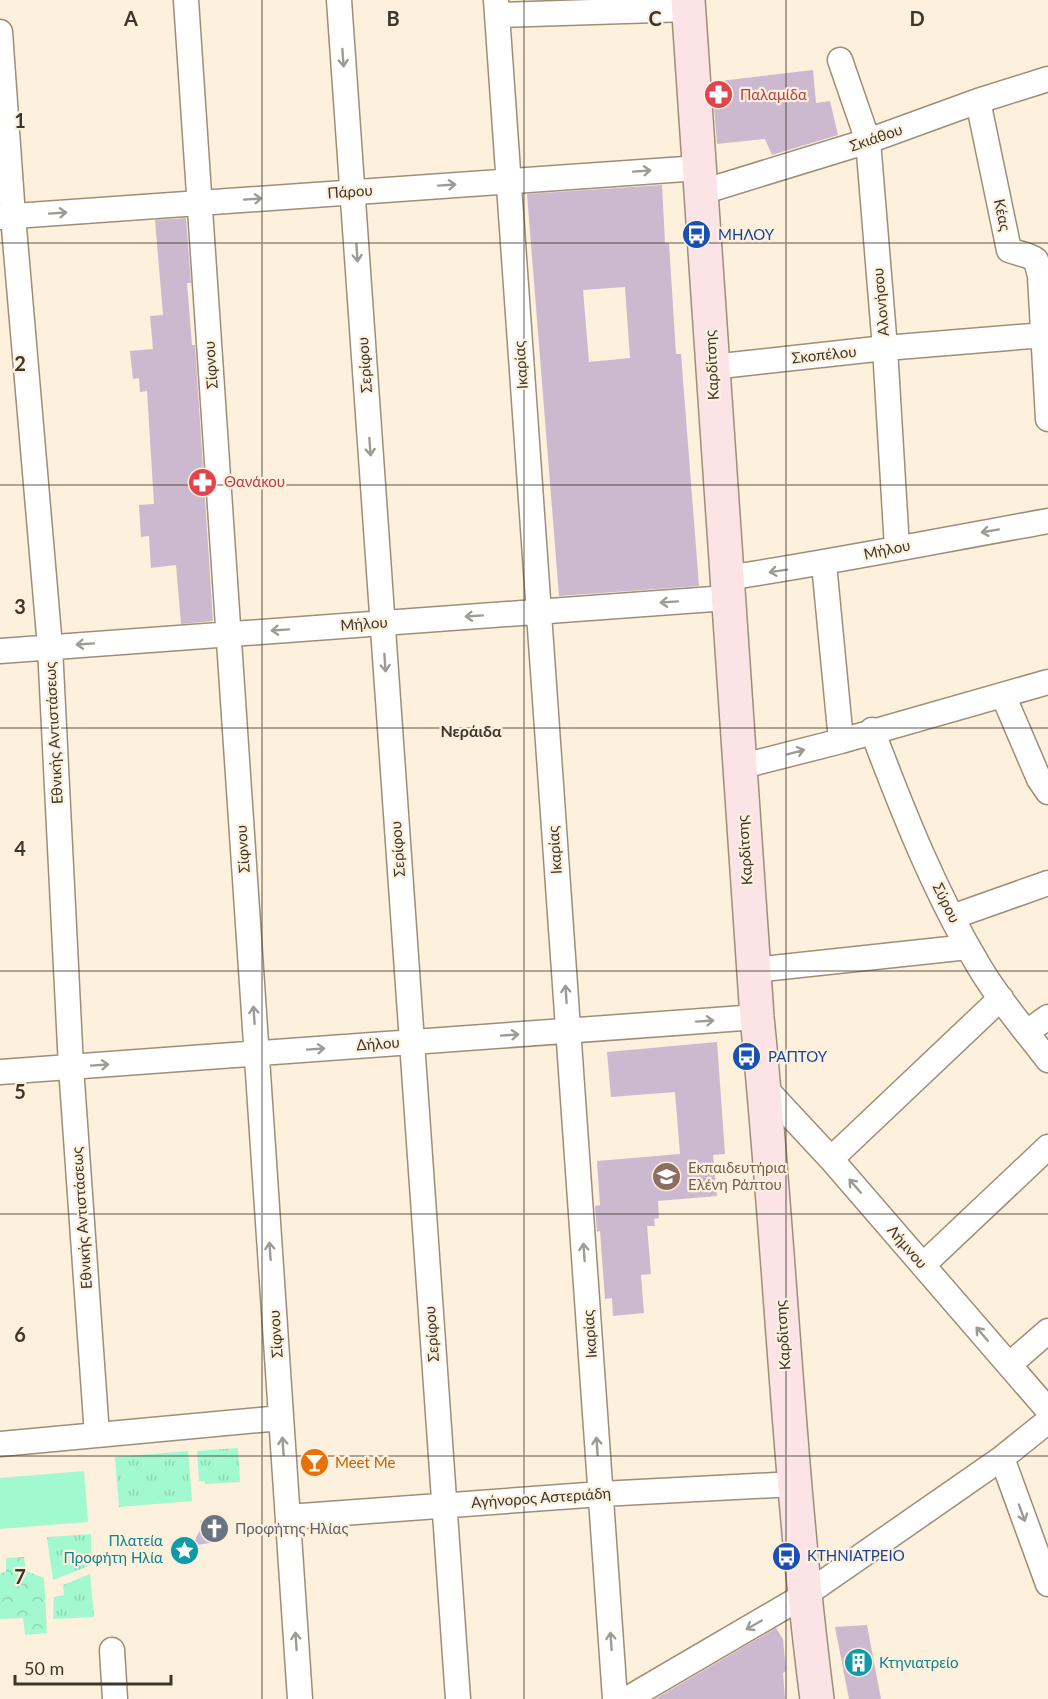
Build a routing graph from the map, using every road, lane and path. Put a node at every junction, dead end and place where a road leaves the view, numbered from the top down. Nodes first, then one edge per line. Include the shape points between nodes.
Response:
1 (186, 0) edge
2 (339, 0) edge
3 (688, 4) edge
4 (496, 7) edge
5 (0, 32) edge
6 (840, 60) dead end
7 (1048, 79) edge
8 (978, 101) junction
9 (868, 141) junction
10 (508, 180) junction
11 (701, 180) junction
12 (352, 191) junction
13 (200, 202) junction
14 (6, 216) edge
15 (1044, 335) junction
16 (885, 348) junction
17 (711, 368) junction
18 (1048, 419) edge
19 (1048, 521) edge
20 (897, 548) junction
21 (824, 564) junction
22 (727, 588) junction
23 (539, 612) junction
24 (383, 623) junction
25 (229, 634) junction
26 (50, 647) junction
27 (0, 651) edge
28 (1048, 682) edge
29 (1003, 694) junction
30 (872, 730) junction
31 (841, 741) junction
32 (739, 767) junction
33 (1048, 792) edge
34 (1048, 883) edge
35 (952, 917) junction
36 (968, 947) junction
37 (754, 970) junction
38 (1001, 998) junction
39 (757, 1017) junction
40 (1048, 1017) edge
41 (568, 1031) junction
42 (1027, 1032) junction
43 (412, 1042) junction
44 (257, 1053) junction
45 (1048, 1060) edge
46 (71, 1067) junction
47 (0, 1072) edge
48 (764, 1087) junction
49 (1048, 1147) edge
50 (831, 1159) junction
51 (923, 1265) junction
52 (1048, 1330) edge
53 (1010, 1365) junction
54 (1048, 1410) edge
55 (281, 1418) junction
56 (1048, 1421) edge
57 (97, 1435) junction
58 (0, 1444) edge
59 (1002, 1458) junction
60 (794, 1484) junction
61 (601, 1494) junction
62 (444, 1505) junction
63 (288, 1517) junction
64 (1048, 1584) edge
65 (805, 1595) junction
66 (112, 1650) dead end
67 (115, 1699) edge
68 (300, 1699) edge
69 (458, 1699) edge
70 (615, 1699) edge
71 (627, 1699) edge
72 (817, 1699) edge

1 - 13 street, Σίφνου
2 -> 12 street, Σερίφου
3 - 4 street
3 - 11 main road, Καρδίτσης
4 - 10 street, Ικαρίας
5 - 14 street, Εθνικής Αντιστάσεως
6 - 9 street, Αλονήσου
7 - 8 street, Σκιάθου
8 - 9 street, Σκιάθου
8 - 15 street, Κέας via 1009,250 1036,260 1041,276
9 - 11 street, Σκιάθου
9 - 16 street, Αλονήσου
10 -> 11 street, Πάρου
12 -> 10 street, Πάρου
10 - 23 street, Ικαρίας
11 - 17 main road, Καρδίτσης
13 -> 12 street, Πάρου
12 -> 24 street, Σερίφου
14 -> 13 street, Πάρου
13 - 25 street, Σίφνου
14 - 26 street, Εθνικής Αντιστάσεως
15 - 16 street, Σκοπέλου
15 - 18 street, Κέας
16 - 17 street, Σκοπέλου
16 - 20 street, Αλονήσου
17 - 22 main road, Καρδίτσης
19 -> 20 street, Μήλου
20 - 21 street, Μήλου
21 -> 22 street, Μήλου
21 - 31 street
22 -> 23 street, Μήλου
22 - 32 main road, Καρδίτσης
23 -> 24 street, Μήλου
41 -> 23 street, Ικαρίας
24 -> 25 street, Μήλου
24 -> 43 street, Σερίφου
25 -> 26 street, Μήλου
44 -> 25 street, Σίφνου
26 - 27 street, Μήλου
26 - 46 street, Εθνικής Αντιστάσεως
28 - 29 street
29 - 30 street
29 - 33 street
30 - 31 street
30 - 35 street, Σύρου via 903,813
32 -> 31 street
32 - 37 main road, Καρδίτσης
34 - 35 street
35 - 36 street, Σύρου
36 - 37 street
36 - 38 street, Σύρου
37 - 39 main road, Καρδίτσης
38 - 42 street, Σύρου
38 - 50 street
41 -> 39 street, Δήλου
39 - 48 main road, Καρδίτσης
40 - 42 street
43 -> 41 street, Δήλου
61 -> 41 street, Ικαρίας
42 - 45 street, Σύρου
44 -> 43 street, Δήλου
43 - 62 street, Σερίφου
46 -> 44 street, Δήλου
55 -> 44 street, Σίφνου
46 - 47 street, Δήλου
46 - 57 street, Εθνικής Αντιστάσεως
48 - 50 street, Λήμνου
48 - 60 main road, Καρδίτσης
49 - 51 street
51 -> 50 street, Λήμνου
53 -> 51 street, Λήμνου
52 - 53 street
53 - 54 street, Λήμνου
55 - 57 street
63 -> 55 street, Σίφνου
56 - 59 street
57 - 58 street
59 -> 64 street
59 - 65 street
60 - 61 street, Αγήνορος Αστεριάδη
60 - 65 main road, Καρδίτσης
61 - 62 street, Αγήνορος Αστεριάδη
70 -> 61 street, Ικαρίας
62 - 63 street, Αγήνορος Αστεριάδη
62 - 69 street, Σερίφου
68 -> 63 street, Σίφνου
65 -> 71 street
65 - 72 main road, Καρδίτσης
66 - 67 street

